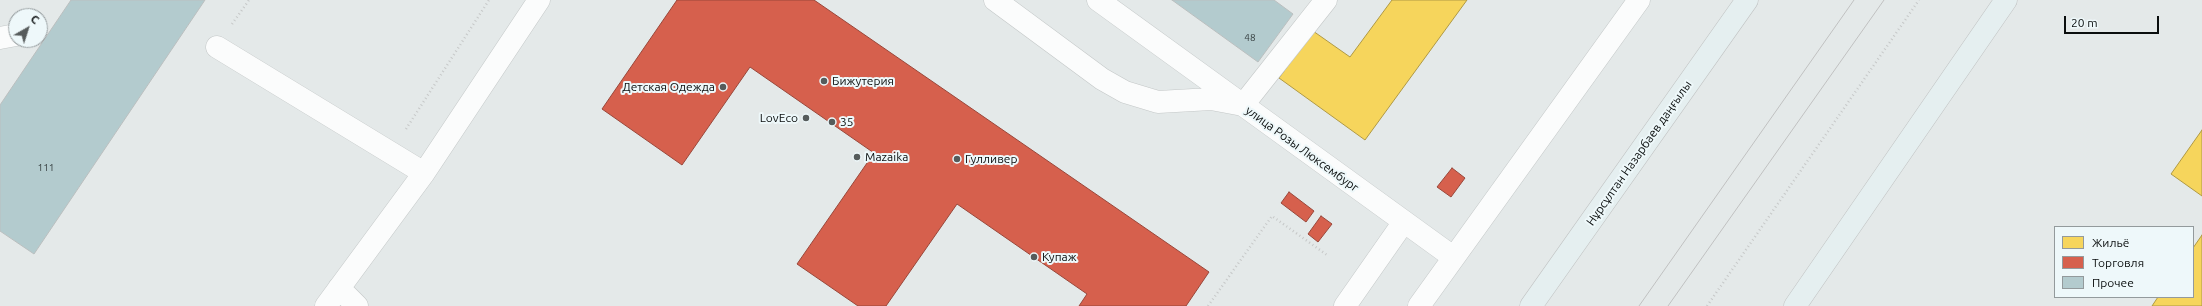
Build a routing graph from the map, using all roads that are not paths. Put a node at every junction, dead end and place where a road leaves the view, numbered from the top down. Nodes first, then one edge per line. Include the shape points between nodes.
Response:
1 (539, 0) edge
2 (995, 0) edge
3 (1098, 0) edge
4 (1326, 0) edge
5 (1639, 0) edge
6 (1747, 0) edge
7 (2006, 0) edge
8 (217, 47) dead end
9 (1243, 105) junction
10 (424, 173) junction
11 (1403, 223) junction
12 (1453, 257) junction
13 (339, 288) junction
14 (326, 306) edge
15 (357, 306) edge
16 (1345, 306) edge
17 (1419, 306) edge
18 (1531, 306) edge
19 (1795, 306) edge

1 - 10 street
2 - 9 street, улица Розы Люксембург via 1102,79 1125,92 1158,102 1211,99
3 - 9 street
4 - 9 street
5 - 12 street
6 - 18 main road, Нұрсұлтан Назарбаев даңғылы
7 - 19 main road
8 - 10 street
9 - 11 street, улица Розы Люксембург
10 - 13 street
11 - 12 street, улица Розы Люксембург
11 - 16 street
12 - 17 street
13 - 14 street
13 - 15 street

